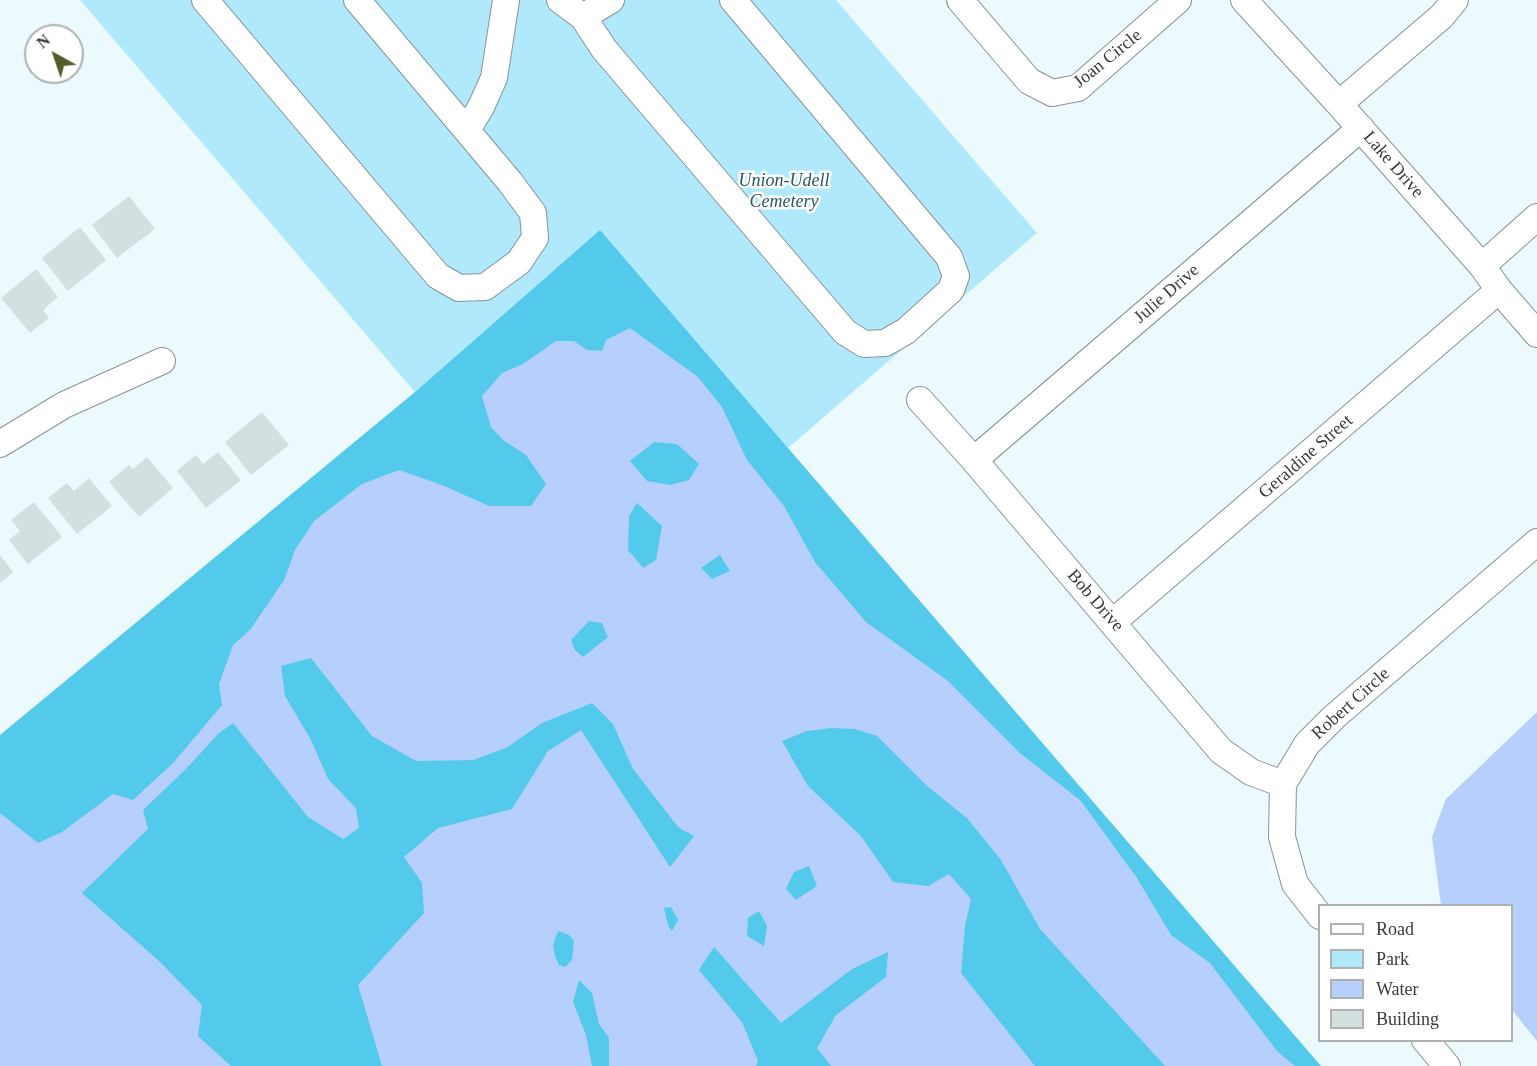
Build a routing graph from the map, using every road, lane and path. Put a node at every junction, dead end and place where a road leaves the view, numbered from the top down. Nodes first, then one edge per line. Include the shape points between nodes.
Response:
1 (205, 0) edge
2 (357, 0) edge
3 (506, 0) edge
4 (560, 0) edge
5 (611, 0) edge
6 (733, 0) edge
7 (960, 0) edge
8 (1178, 0) edge
9 (1244, 0) edge
10 (1455, 0) edge
11 (583, 17) junction
12 (1339, 104) junction
13 (1361, 128) junction
14 (467, 130) junction
15 (1537, 217) edge
16 (1482, 266) junction
17 (1499, 290) junction
18 (1537, 334) edge
19 (162, 361) dead end
20 (920, 400) dead end
21 (0, 444) edge
22 (974, 460) junction
23 (1537, 542) edge
24 (1113, 622) junction
25 (1283, 784) junction
26 (1318, 913) edge
27 (1426, 1042) edge
28 (1447, 1066) edge

1 - 14 street via 438,276 459,288 485,287 519,262 535,238 533,213
2 - 14 street
3 - 14 street via 494,78
4 - 11 street
5 - 11 street
6 - 11 street via 949,257 956,276 951,290 906,331 885,343 864,344 845,332 604,49
7 - 8 street, Joan Circle via 1029,81 1052,93 1077,88
9 - 12 street, Lake Drive
10 - 12 street via 1442,16
12 - 13 street, Lake Drive
13 - 16 street, Lake Drive
13 - 22 street, Julie Drive
15 - 16 street
16 - 17 street, Lake Drive
17 - 18 street, Lake Drive
17 - 24 street, Geraldine Street
19 - 21 street via 64,405
20 - 22 street, Bob Drive
22 - 24 street, Bob Drive
23 - 25 street, Robert Circle via 1334,717 1307,744
24 - 25 street, Bob Drive via 1221,750 1251,772
25 - 26 street, Robert Circle via 1282,837 1295,884
27 - 28 street

